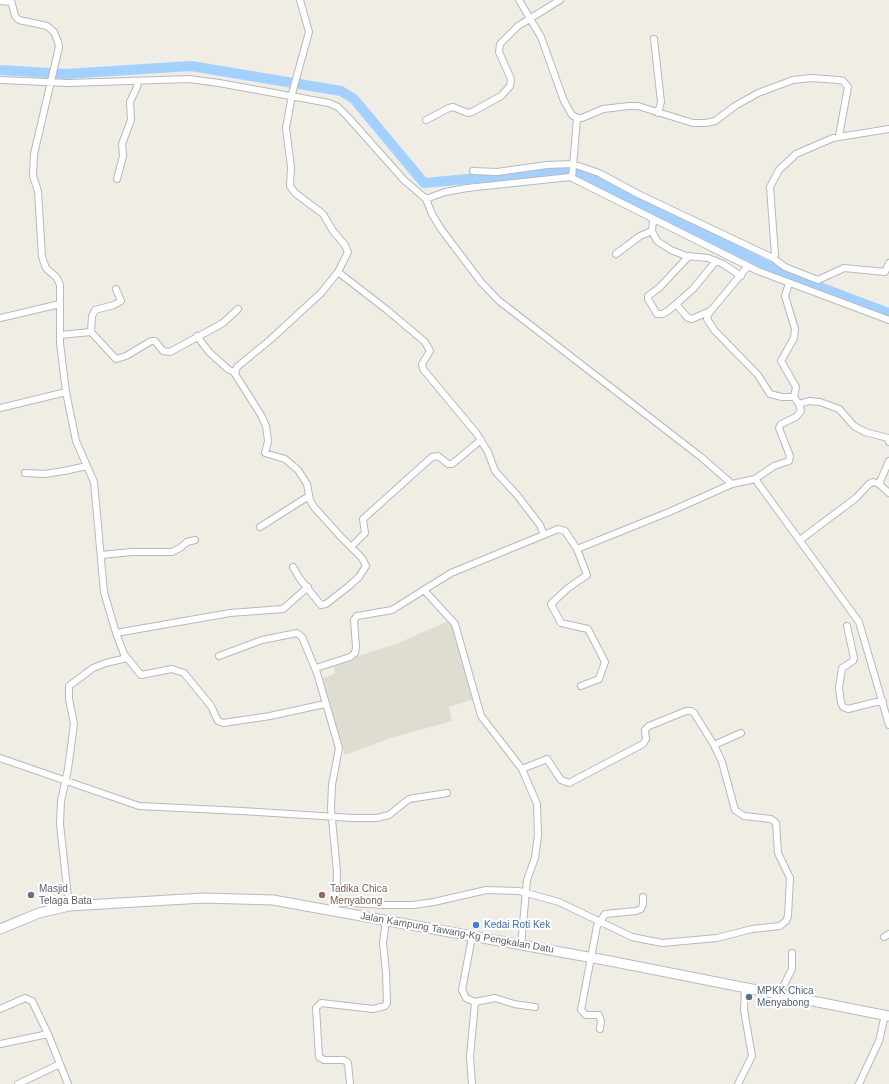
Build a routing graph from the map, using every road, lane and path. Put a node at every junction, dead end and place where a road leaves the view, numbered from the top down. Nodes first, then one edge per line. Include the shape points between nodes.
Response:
1 (300, 0) edge
2 (519, 0) edge
3 (560, 0) edge
4 (0, 1) edge
5 (11, 1) edge
6 (529, 19) junction
7 (654, 39) dead end
8 (51, 79) junction
9 (0, 80) edge
10 (138, 81) junction
11 (292, 97) junction
12 (658, 113) junction
13 (577, 118) junction
14 (426, 120) dead end
15 (889, 129) edge
16 (839, 136) junction
17 (573, 164) junction
18 (473, 171) dead end
19 (572, 178) junction
20 (117, 179) dead end
21 (426, 199) junction
22 (653, 220) junction
23 (652, 231) junction
24 (616, 254) dead end
25 (689, 256) junction
26 (773, 258) junction
27 (716, 261) junction
28 (889, 263) edge
29 (748, 266) junction
30 (338, 272) junction
31 (741, 276) junction
32 (789, 283) junction
33 (116, 289) dead end
34 (60, 304) junction
35 (676, 304) junction
36 (238, 309) dead end
37 (710, 311) junction
38 (0, 318) edge
39 (889, 320) edge
40 (91, 332) junction
41 (60, 335) junction
42 (198, 336) junction
43 (235, 372) junction
44 (66, 392) junction
45 (794, 397) junction
46 (799, 404) junction
47 (0, 408) edge
48 (481, 440) junction
49 (889, 442) edge
50 (889, 461) edge
51 (87, 466) junction
52 (25, 473) dead end
53 (755, 479) junction
54 (732, 484) junction
55 (879, 484) junction
56 (889, 493) edge
57 (309, 496) junction
58 (260, 527) dead end
59 (544, 535) junction
60 (195, 540) dead end
61 (800, 540) junction
62 (352, 547) junction
63 (577, 549) junction
64 (101, 555) junction
65 (293, 567) dead end
66 (308, 587) junction
67 (424, 590) junction
68 (846, 626) dead end
69 (116, 633) junction
70 (219, 656) dead end
71 (127, 658) junction
72 (316, 668) junction
73 (581, 686) dead end
74 (883, 702) junction
75 (326, 704) junction
76 (889, 725) edge
77 (741, 733) dead end
78 (714, 745) junction
79 (0, 758) edge
80 (522, 770) junction
81 (66, 780) junction
82 (447, 793) dead end
83 (332, 817) junction
84 (526, 893) junction
85 (643, 897) dead end
86 (70, 906) junction
87 (336, 906) junction
88 (386, 920) junction
89 (599, 920) junction
90 (0, 928) edge
91 (472, 937) junction
92 (521, 946) junction
93 (792, 953) dead end
94 (590, 957) junction
95 (745, 989) junction
96 (779, 995) junction
97 (475, 1002) junction
98 (535, 1007) dead end
99 (0, 1009) edge
100 (887, 1015) edge
101 (600, 1029) dead end
102 (48, 1034) junction
103 (0, 1044) edge
104 (60, 1064) junction
105 (67, 1082) edge
106 (18, 1084) edge
107 (60, 1084) edge
108 (350, 1084) edge
109 (472, 1084) edge
110 (738, 1084) edge
111 (859, 1084) edge

1 - 11 street via 309,32
2 - 6 street
3 - 6 street
4 - 5 street
5 - 8 street via 14,16 19,20 47,26 54,32 59,47
6 - 13 street via 544,46 564,102
6 - 14 street via 513,30 500,44 499,52 511,79 507,90 501,96 472,112 453,107
7 - 12 street via 661,102
8 - 9 street
8 - 10 street via 68,84
8 - 34 street via 32,164 38,191 42,257 46,268 57,278 60,285
10 - 11 street via 196,80
10 - 20 street via 130,102 131,120 122,144 123,156
11 - 21 street via 338,107 404,180
11 - 30 street via 286,128 291,167 290,186 295,193 323,214 347,249 347,255
12 - 13 street via 638,106 629,106 603,109
12 - 16 street via 693,123 706,123 715,121 748,98 793,80 839,80 846,83 849,90
13 - 17 street
15 - 16 street
16 - 26 street via 796,154 774,177 770,187 775,255
17 - 18 street via 497,172
17 - 19 street
17 - 26 street via 599,173
19 - 21 street via 467,188
19 - 22 street
21 - 54 street via 441,229 498,300 701,457
22 - 23 street
22 - 29 street
23 - 24 street via 640,236
23 - 25 street via 657,241 671,250
25 - 27 street
25 - 35 street via 648,296 657,314 662,314
26 - 28 street via 786,267 818,280 844,268 885,272
27 - 31 street
27 - 35 street via 693,289
29 - 31 street
29 - 32 street
30 - 43 street via 321,293 237,367
30 - 48 street via 425,342 430,351 422,364 423,369
31 - 37 street
32 - 39 street
32 - 45 street via 785,296 796,329 794,338 781,361 796,387
33 - 40 street via 121,301 96,310 92,316
34 - 38 street
34 - 41 street
35 - 37 street via 688,318 692,319
36 - 42 street via 223,323
37 - 45 street via 707,318 710,325 752,368 770,394
40 - 41 street
40 - 42 street via 116,359 151,341 155,341 163,351 170,352
41 - 44 street
42 - 43 street via 209,352 228,370
43 - 57 street via 266,426 268,441 265,453 285,459 298,470 307,484
44 - 47 street
44 - 51 street via 76,441
45 - 46 street
46 - 49 street via 809,401 820,402 839,409 854,426 888,438
46 - 53 street via 801,411 796,417 781,424 779,428 790,456 789,461 774,466
48 - 59 street via 495,471 540,525
48 - 62 street via 452,464 438,456 432,457 363,519 365,533
50 - 55 street
51 - 52 street via 44,474
51 - 64 street via 94,482
53 - 54 street
53 - 61 street
54 - 63 street
55 - 56 street
55 - 61 street via 869,484 856,498
57 - 58 street
57 - 62 street via 314,507
59 - 63 street via 562,529
59 - 67 street via 451,573
60 - 64 street via 172,552
61 - 74 street via 859,622
62 - 66 street via 366,566 359,577 326,604 321,605
63 - 73 street via 587,575 551,604 561,623 588,629 604,658 599,679
64 - 69 street via 104,592
65 - 66 street
66 - 69 street via 283,609 230,613
67 - 72 street via 392,610 357,616 354,620 355,653
67 - 80 street via 455,624 481,716
68 - 74 street via 854,658 842,668 839,688 841,703 848,709
69 - 71 street
70 - 72 street via 254,642 297,633 302,637
71 - 75 street via 141,675 172,669 184,673 211,706 218,721 223,723
71 - 81 street via 93,668 69,686 74,724
72 - 75 street
74 - 76 street
75 - 83 street via 338,748 332,784
77 - 78 street
78 - 80 street via 694,713 686,711 648,726 643,744 569,783 561,780 547,759
78 - 89 street via 722,762 735,810 744,816 771,819 776,823 778,853 790,878 790,906 786,921 775,928 757,928 716,938 662,943 632,937
79 - 81 street
80 - 84 street via 537,804 538,816 535,858 528,876
81 - 83 street via 139,806
81 - 86 street via 60,802 60,824
82 - 83 street via 409,799 384,817
83 - 87 street via 337,872
84 - 87 street via 496,889 434,902
84 - 89 street via 559,902
84 - 92 street
85 - 89 street via 641,909 605,914
86 - 87 street, Jalan Kampung Tawang-Kg Pengkalan Datu via 203,898
86 - 90 street, Jalan Kampung Tawang-Kg Pengkalan Datu via 39,913
87 - 88 street, Jalan Kampung Tawang-Kg Pengkalan Datu
88 - 91 street, Jalan Kampung Tawang-Kg Pengkalan Datu
88 - 108 street via 383,943 387,1003 385,1006 373,1009 321,1002 316,1008 319,1057 324,1060 344,1060 348,1063
89 - 94 street
91 - 92 street, Jalan Kampung Tawang-Kg Pengkalan Datu
91 - 97 street via 462,990 466,998
92 - 94 street, Jalan Kampung Tawang-Kg Pengkalan Datu
93 - 96 street via 792,969
94 - 95 street, Jalan Kampung Tawang-Kg Pengkalan Datu
94 - 101 street via 581,1010 586,1015 599,1015
95 - 96 street, Jalan Kampung Tawang-Kg Pengkalan Datu
95 - 110 street via 744,1010 752,1056
96 - 100 street, Jalan Kampung Tawang-Kg Pengkalan Datu
97 - 98 street via 495,998
97 - 109 street via 470,1057
99 - 102 street via 28,998
100 - 111 street via 879,1041
102 - 103 street
102 - 104 street
104 - 105 street
104 - 106 street
105 - 107 street

